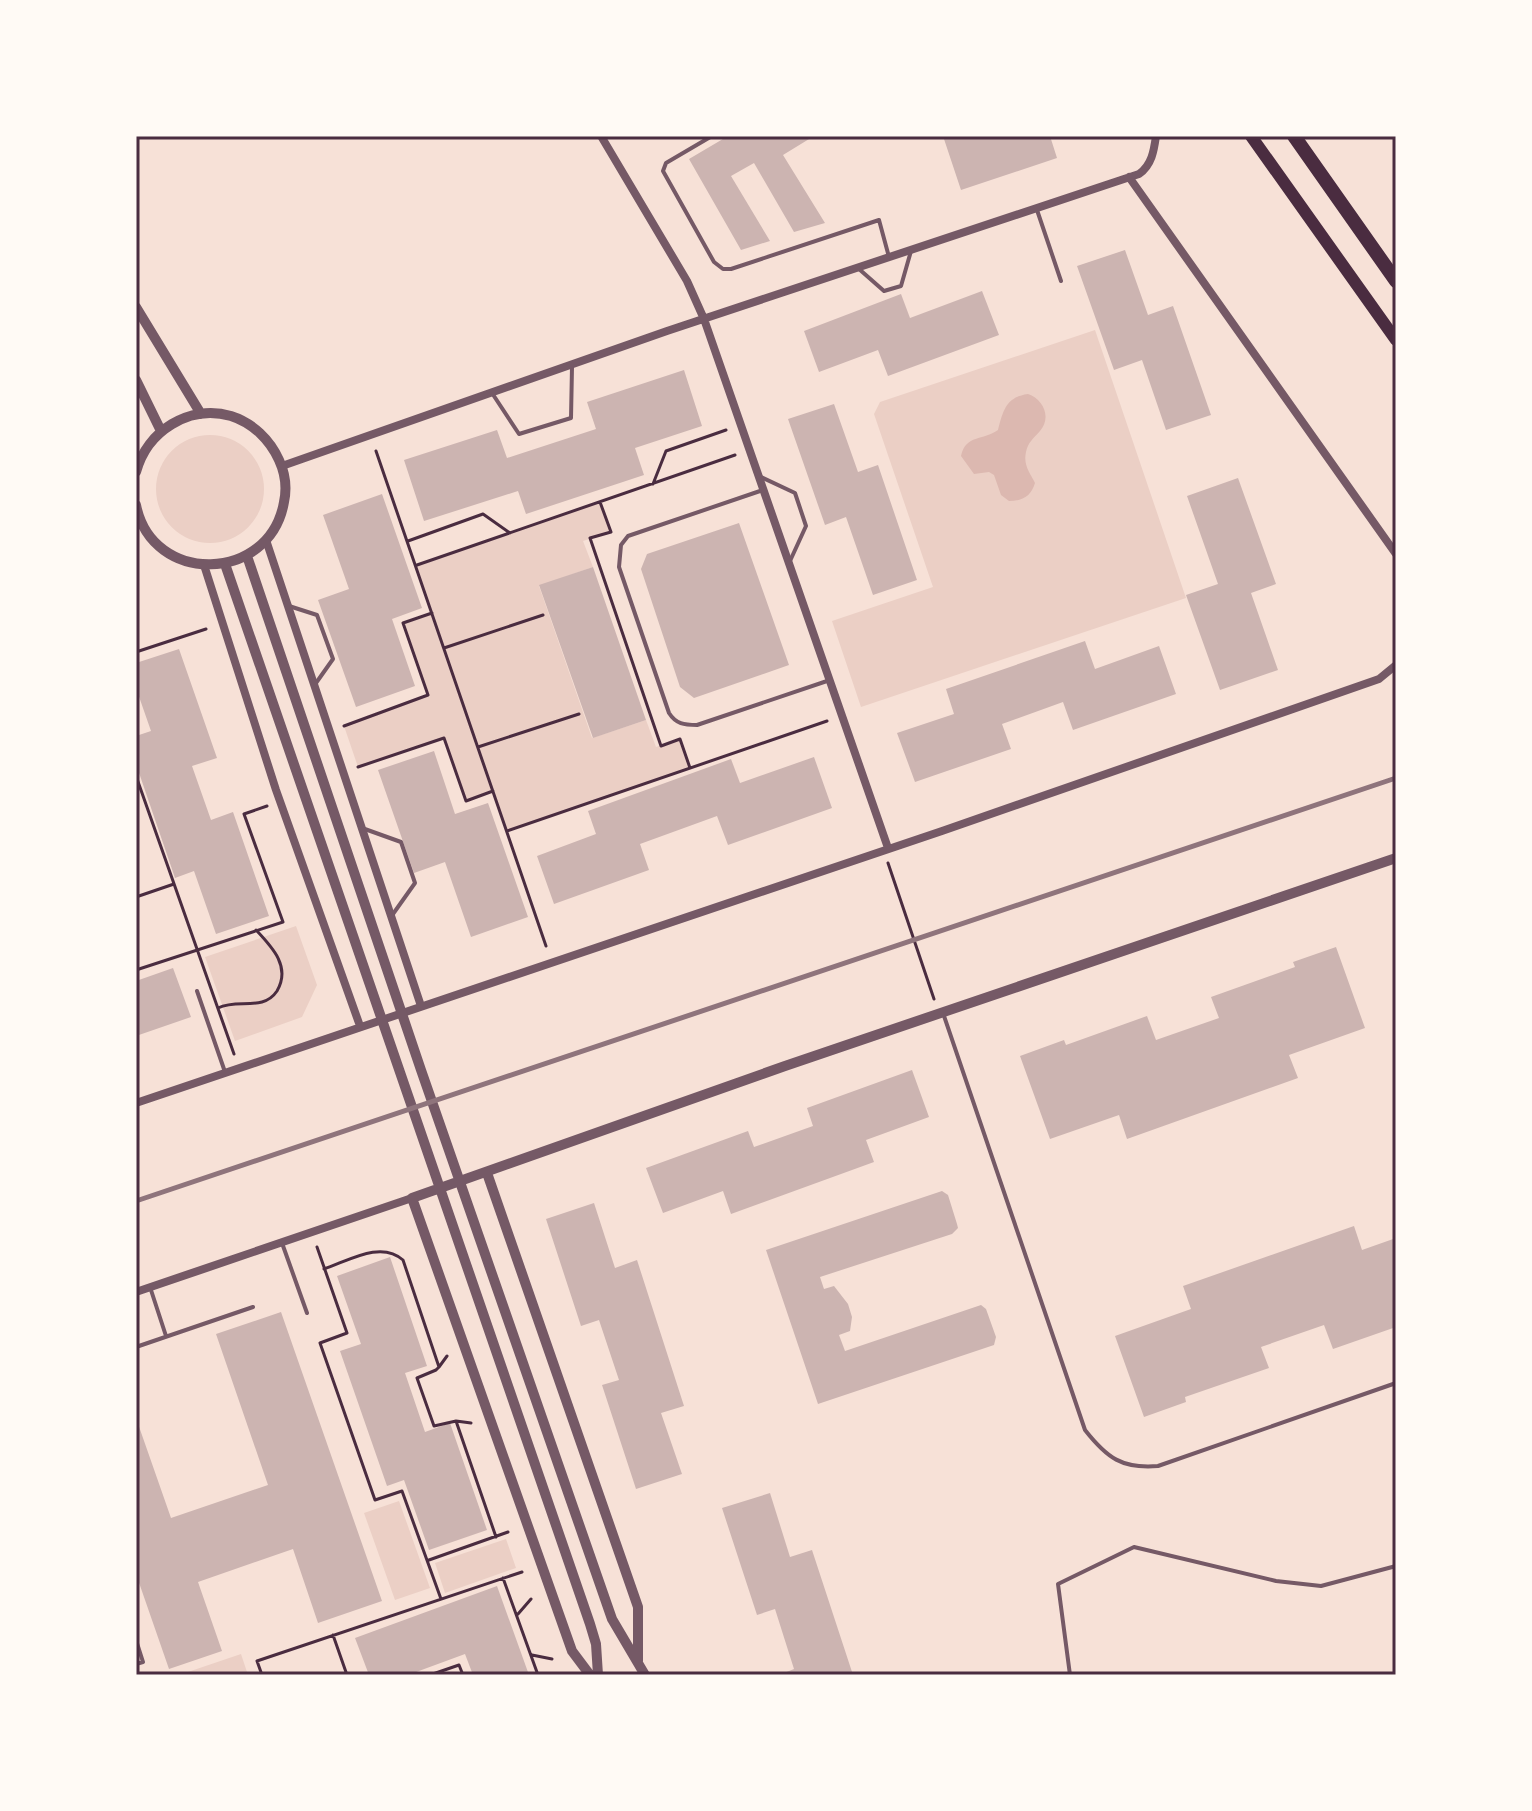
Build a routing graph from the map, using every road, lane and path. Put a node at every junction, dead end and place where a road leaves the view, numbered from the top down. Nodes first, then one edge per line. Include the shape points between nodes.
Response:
1 (601, 136) edge
2 (712, 136) edge
3 (1156, 136) edge
4 (1251, 136) edge
5 (1294, 136) edge
6 (1129, 177) junction
7 (1037, 208) junction
8 (912, 249) junction
9 (889, 257) junction
10 (857, 268) junction
11 (1061, 281) dead end
12 (1396, 281) edge
13 (136, 307) edge
14 (704, 319) junction
15 (1396, 340) edge
16 (572, 363) junction
17 (136, 380) edge
18 (490, 391) junction
19 (201, 414) junction
20 (726, 430) dead end
21 (161, 431) junction
22 (376, 451) dead end
23 (735, 455) dead end
24 (282, 466) junction
25 (136, 472) edge
26 (758, 476) junction
27 (653, 484) junction
28 (763, 490) junction
29 (600, 502) junction
30 (136, 510) edge
31 (510, 533) junction
32 (266, 540) junction
33 (407, 541) junction
34 (1396, 554) edge
35 (247, 556) junction
36 (789, 563) junction
37 (225, 564) junction
38 (204, 565) junction
39 (416, 566) junction
40 (289, 606) junction
41 (432, 613) junction
42 (543, 615) dead end
43 (206, 629) dead end
44 (444, 648) junction
45 (136, 652) edge
46 (1396, 665) edge
47 (830, 680) junction
48 (315, 685) junction
49 (579, 714) dead end
50 (827, 721) dead end
51 (344, 726) dead end
52 (478, 747) junction
53 (358, 767) dead end
54 (690, 768) junction
55 (136, 776) edge
56 (493, 791) junction
57 (267, 806) dead end
58 (362, 828) junction
59 (507, 831) junction
60 (888, 848) junction
61 (1396, 858) edge
62 (887, 859) dead end
63 (174, 884) junction
64 (136, 897) edge
65 (392, 916) junction
66 (256, 930) junction
67 (546, 946) dead end
68 (197, 950) junction
69 (136, 970) edge
70 (197, 991) dead end
71 (935, 1003) dead end
72 (421, 1006) junction
73 (218, 1008) junction
74 (943, 1013) junction
75 (360, 1026) junction
76 (234, 1054) dead end
77 (225, 1072) junction
78 (136, 1103) edge
79 (487, 1173) junction
80 (412, 1198) junction
81 (282, 1243) junction
82 (317, 1247) dead end
83 (324, 1269) junction
84 (150, 1287) junction
85 (136, 1292) edge
86 (253, 1307) dead end
87 (307, 1313) dead end
88 (166, 1336) junction
89 (136, 1347) edge
90 (447, 1356) dead end
91 (439, 1367) junction
92 (1396, 1383) edge
93 (456, 1421) junction
94 (471, 1423) dead end
95 (508, 1532) dead end
96 (496, 1537) junction
97 (427, 1561) junction
98 (1396, 1566) edge
99 (522, 1572) dead end
100 (503, 1578) junction
101 (441, 1599) junction
102 (531, 1599) dead end
103 (517, 1616) junction
104 (333, 1635) junction
105 (136, 1640) edge
106 (531, 1655) junction
107 (552, 1659) dead end
108 (638, 1663) junction
109 (136, 1664) edge
110 (262, 1675) edge
111 (347, 1675) edge
112 (430, 1675) edge
113 (463, 1675) edge
114 (538, 1675) edge
115 (590, 1675) edge
116 (598, 1675) edge
117 (645, 1675) edge
118 (1070, 1675) edge

1 - 14 street
2 - 9 lane via 666,163 663,171 714,262 723,269 879,220
3 - 6 street via 1146,169
4 - 15 main road
5 - 12 highway
6 - 7 street
6 - 34 street
7 - 8 street
7 - 11 lane
8 - 9 street
8 - 10 lane via 901,286 884,291
9 - 10 street
10 - 14 street
13 - 19 street
14 - 16 street
14 - 26 street
16 - 18 street
16 - 18 lane via 571,418 519,434
17 - 21 street
18 - 24 street
19 - 21 street
19 - 24 street via 245,422 268,440
20 - 27 path via 666,451
21 - 25 street
22 - 33 path
23 - 27 path
24 - 32 street via 283,511
26 - 28 street
26 - 36 lane via 795,493 806,526
27 - 29 path
28 - 36 street
28 - 47 lane via 628,536 621,545 619,567 669,713 681,724 697,725
29 - 31 path
29 - 54 path via 611,532 590,538 661,746 680,739
30 - 38 street via 163,548
31 - 33 path via 483,514
31 - 39 path
32 - 35 street
32 - 40 street
33 - 39 path
35 - 37 street
35 - 108 street via 612,1619
36 - 47 street
37 - 38 street
37 - 116 street via 596,1644
38 - 75 street
39 - 41 path
40 - 48 street
40 - 48 lane via 317,615 333,659
41 - 44 path
41 - 51 path via 403,623 428,695
42 - 44 path
43 - 45 path
44 - 52 path
46 - 60 street via 1379,679
47 - 60 street
48 - 58 street
49 - 52 path
50 - 54 path
52 - 56 path
53 - 56 path via 444,738 466,801
54 - 59 path
55 - 63 path
56 - 59 path
57 - 66 path via 244,814 283,922
58 - 65 street
58 - 65 lane via 401,842 415,883
59 - 67 path
60 - 72 street
61 - 74 street
62 - 71 path
63 - 64 path
63 - 68 path
65 - 72 street
66 - 68 path
66 - 73 path via 280,960 281,984 274,997 262,1002
68 - 69 path
68 - 73 path
70 - 77 lane
72 - 75 street
73 - 76 path
74 - 79 street
74 - 92 lane via 1080,1418 1102,1453 1141,1467 1158,1466
75 - 77 street
77 - 78 street
79 - 80 street
79 - 108 street via 638,1607
80 - 81 street
80 - 115 street via 571,1650
81 - 84 street
81 - 87 lane
82 - 83 path
83 - 91 path via 375,1251 403,1260
83 - 97 path via 347,1333 320,1343 375,1500 402,1491
84 - 85 street
84 - 88 lane
86 - 88 lane
88 - 89 lane
90 - 91 path
91 - 93 path via 417,1378 434,1426
93 - 94 path
93 - 96 path
95 - 96 path
96 - 97 path
97 - 101 path
98 - 118 lane via 1321,1586 1276,1581 1134,1547 1058,1584
99 - 100 path
100 - 101 path
100 - 103 path
101 - 104 path
102 - 103 path
103 - 106 path
104 - 110 path via 257,1661
104 - 111 path
105 - 109 lane via 143,1662
106 - 107 path
106 - 114 path
108 - 117 street
112 - 113 path via 459,1665

